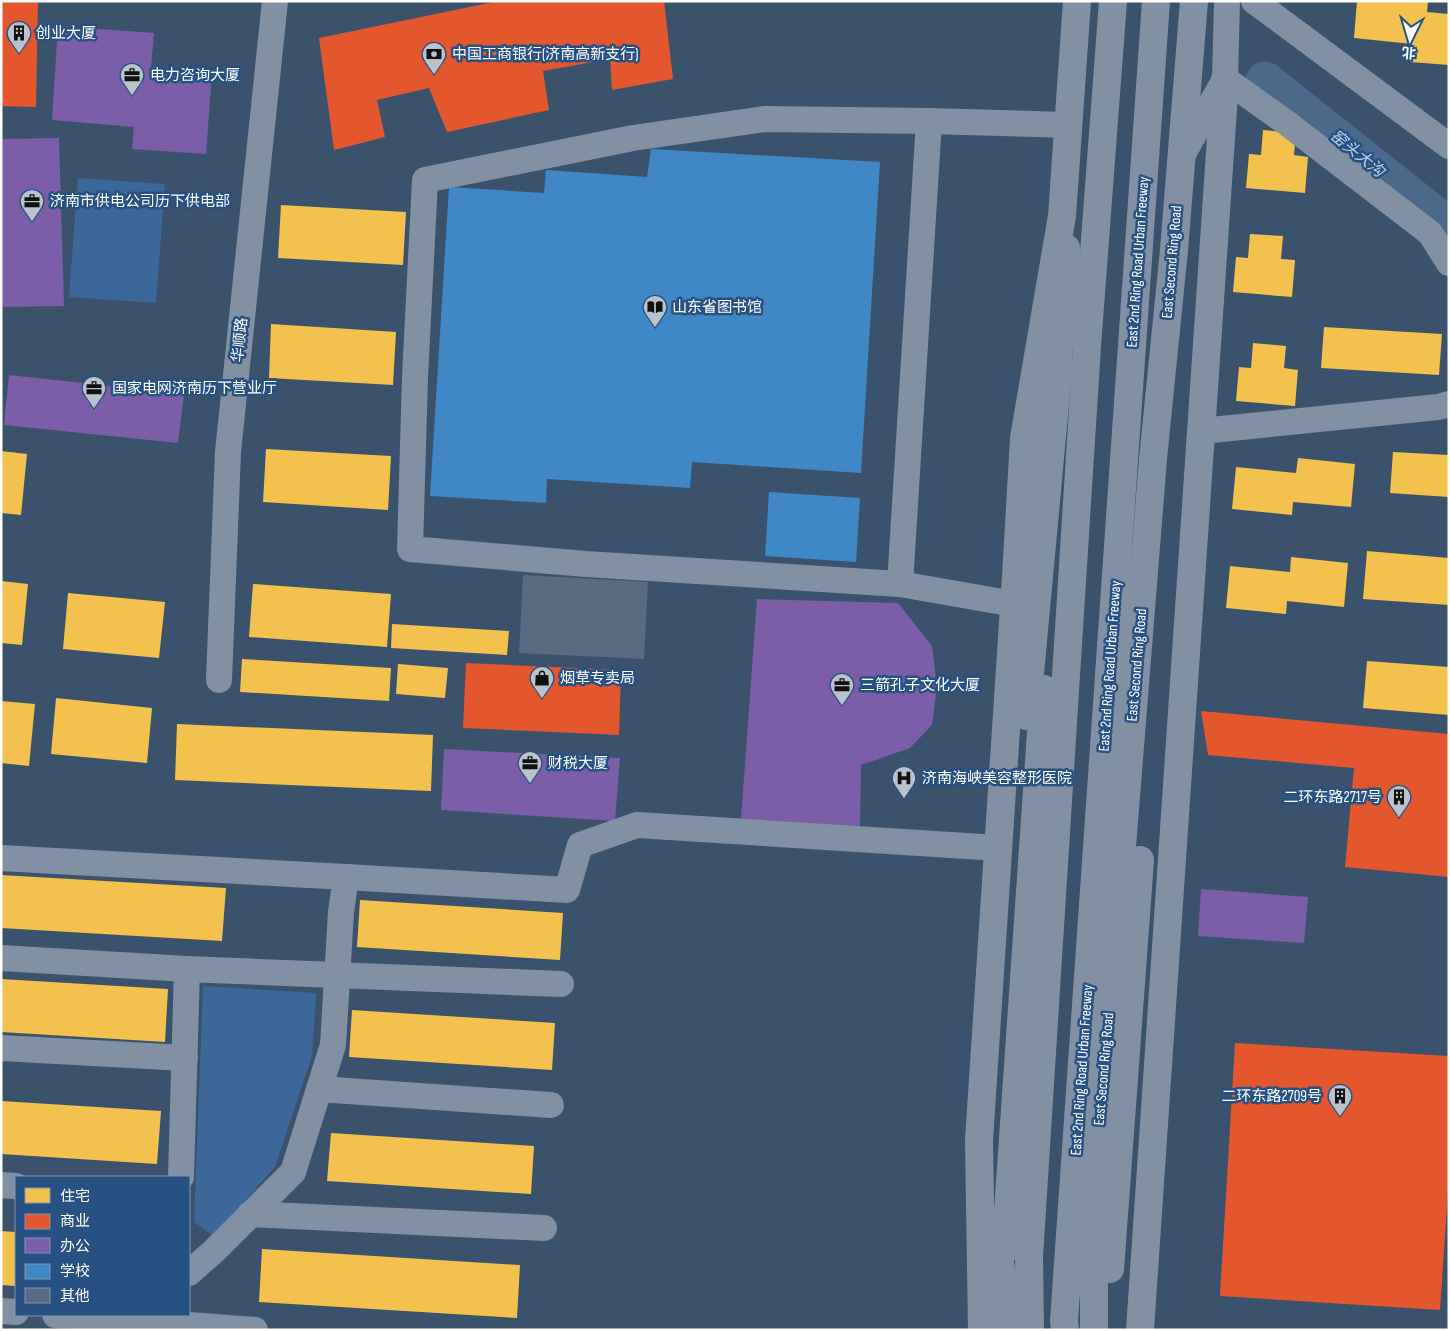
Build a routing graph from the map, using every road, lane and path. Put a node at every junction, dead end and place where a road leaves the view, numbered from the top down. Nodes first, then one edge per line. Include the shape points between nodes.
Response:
1 (275, 1) edge
2 (1113, 1) edge
3 (1156, 1) edge
4 (1194, 1) edge
5 (1227, 1) edge
6 (1254, 1) edge
7 (1077, 4) edge
8 (1225, 79) junction
9 (929, 121) junction
10 (1068, 124) junction
11 (1449, 146) edge
12 (1182, 156) junction
13 (1062, 216) junction
14 (1174, 250) junction
15 (1449, 263) edge
16 (1449, 404) edge
17 (1201, 431) junction
18 (900, 584) junction
19 (1014, 604) junction
20 (219, 680) dead end
21 (998, 848) junction
22 (1, 858) edge
23 (346, 877) junction
24 (1, 958) edge
25 (187, 969) junction
26 (337, 975) junction
27 (560, 984) dead end
28 (1, 1048) edge
29 (185, 1058) junction
30 (319, 1089) junction
31 (551, 1106) dead end
32 (181, 1176) edge
33 (1, 1185) edge
34 (15, 1186) edge
35 (250, 1214) junction
36 (544, 1228) dead end
37 (190, 1272) edge
38 (1, 1311) edge
39 (15, 1312) edge
40 (71, 1316) edge
41 (166, 1322) edge
42 (255, 1330) edge
43 (982, 1330) edge
44 (1010, 1330) edge
45 (1030, 1330) edge
46 (1065, 1330) edge
47 (1094, 1330) edge
48 (1106, 1330) edge
49 (1140, 1330) edge

1 - 20 street, 华顺路 via 228,452
2 - 45 highway via 1086,346 1029,1256
3 - 46 highway, East 2nd Ring Road Urban Freeway
4 - 12 highway, East Second Ring Road
5 - 8 street
6 - 11 street
7 - 10 highway
8 - 12 street
8 - 15 street via 1430,233
8 - 17 highway
9 - 10 street
9 - 18 street
9 - 18 street via 764,119 633,138 425,180 410,549
10 - 13 highway
12 - 14 highway, East Second Ring Road
13 - 19 highway via 1024,438
13 - 44 highway via 1058,372 1028,684 990,1195
14 - 47 highway, East Second Ring Road via 1152,469 1094,1196
14 - 48 highway via 1174,386
16 - 17 street
17 - 49 highway
18 - 19 street
19 - 21 highway
21 - 23 street via 637,825 580,845 567,890
21 - 43 highway via 979,1140
22 - 23 street
23 - 26 street
24 - 25 street
25 - 26 street
25 - 29 street
26 - 27 street
26 - 30 street via 333,1045
28 - 29 street
29 - 32 street
30 - 31 street
30 - 35 street via 292,1172
33 - 34 street
35 - 36 street
35 - 37 street
38 - 39 street
40 - 41 street
41 - 42 street

